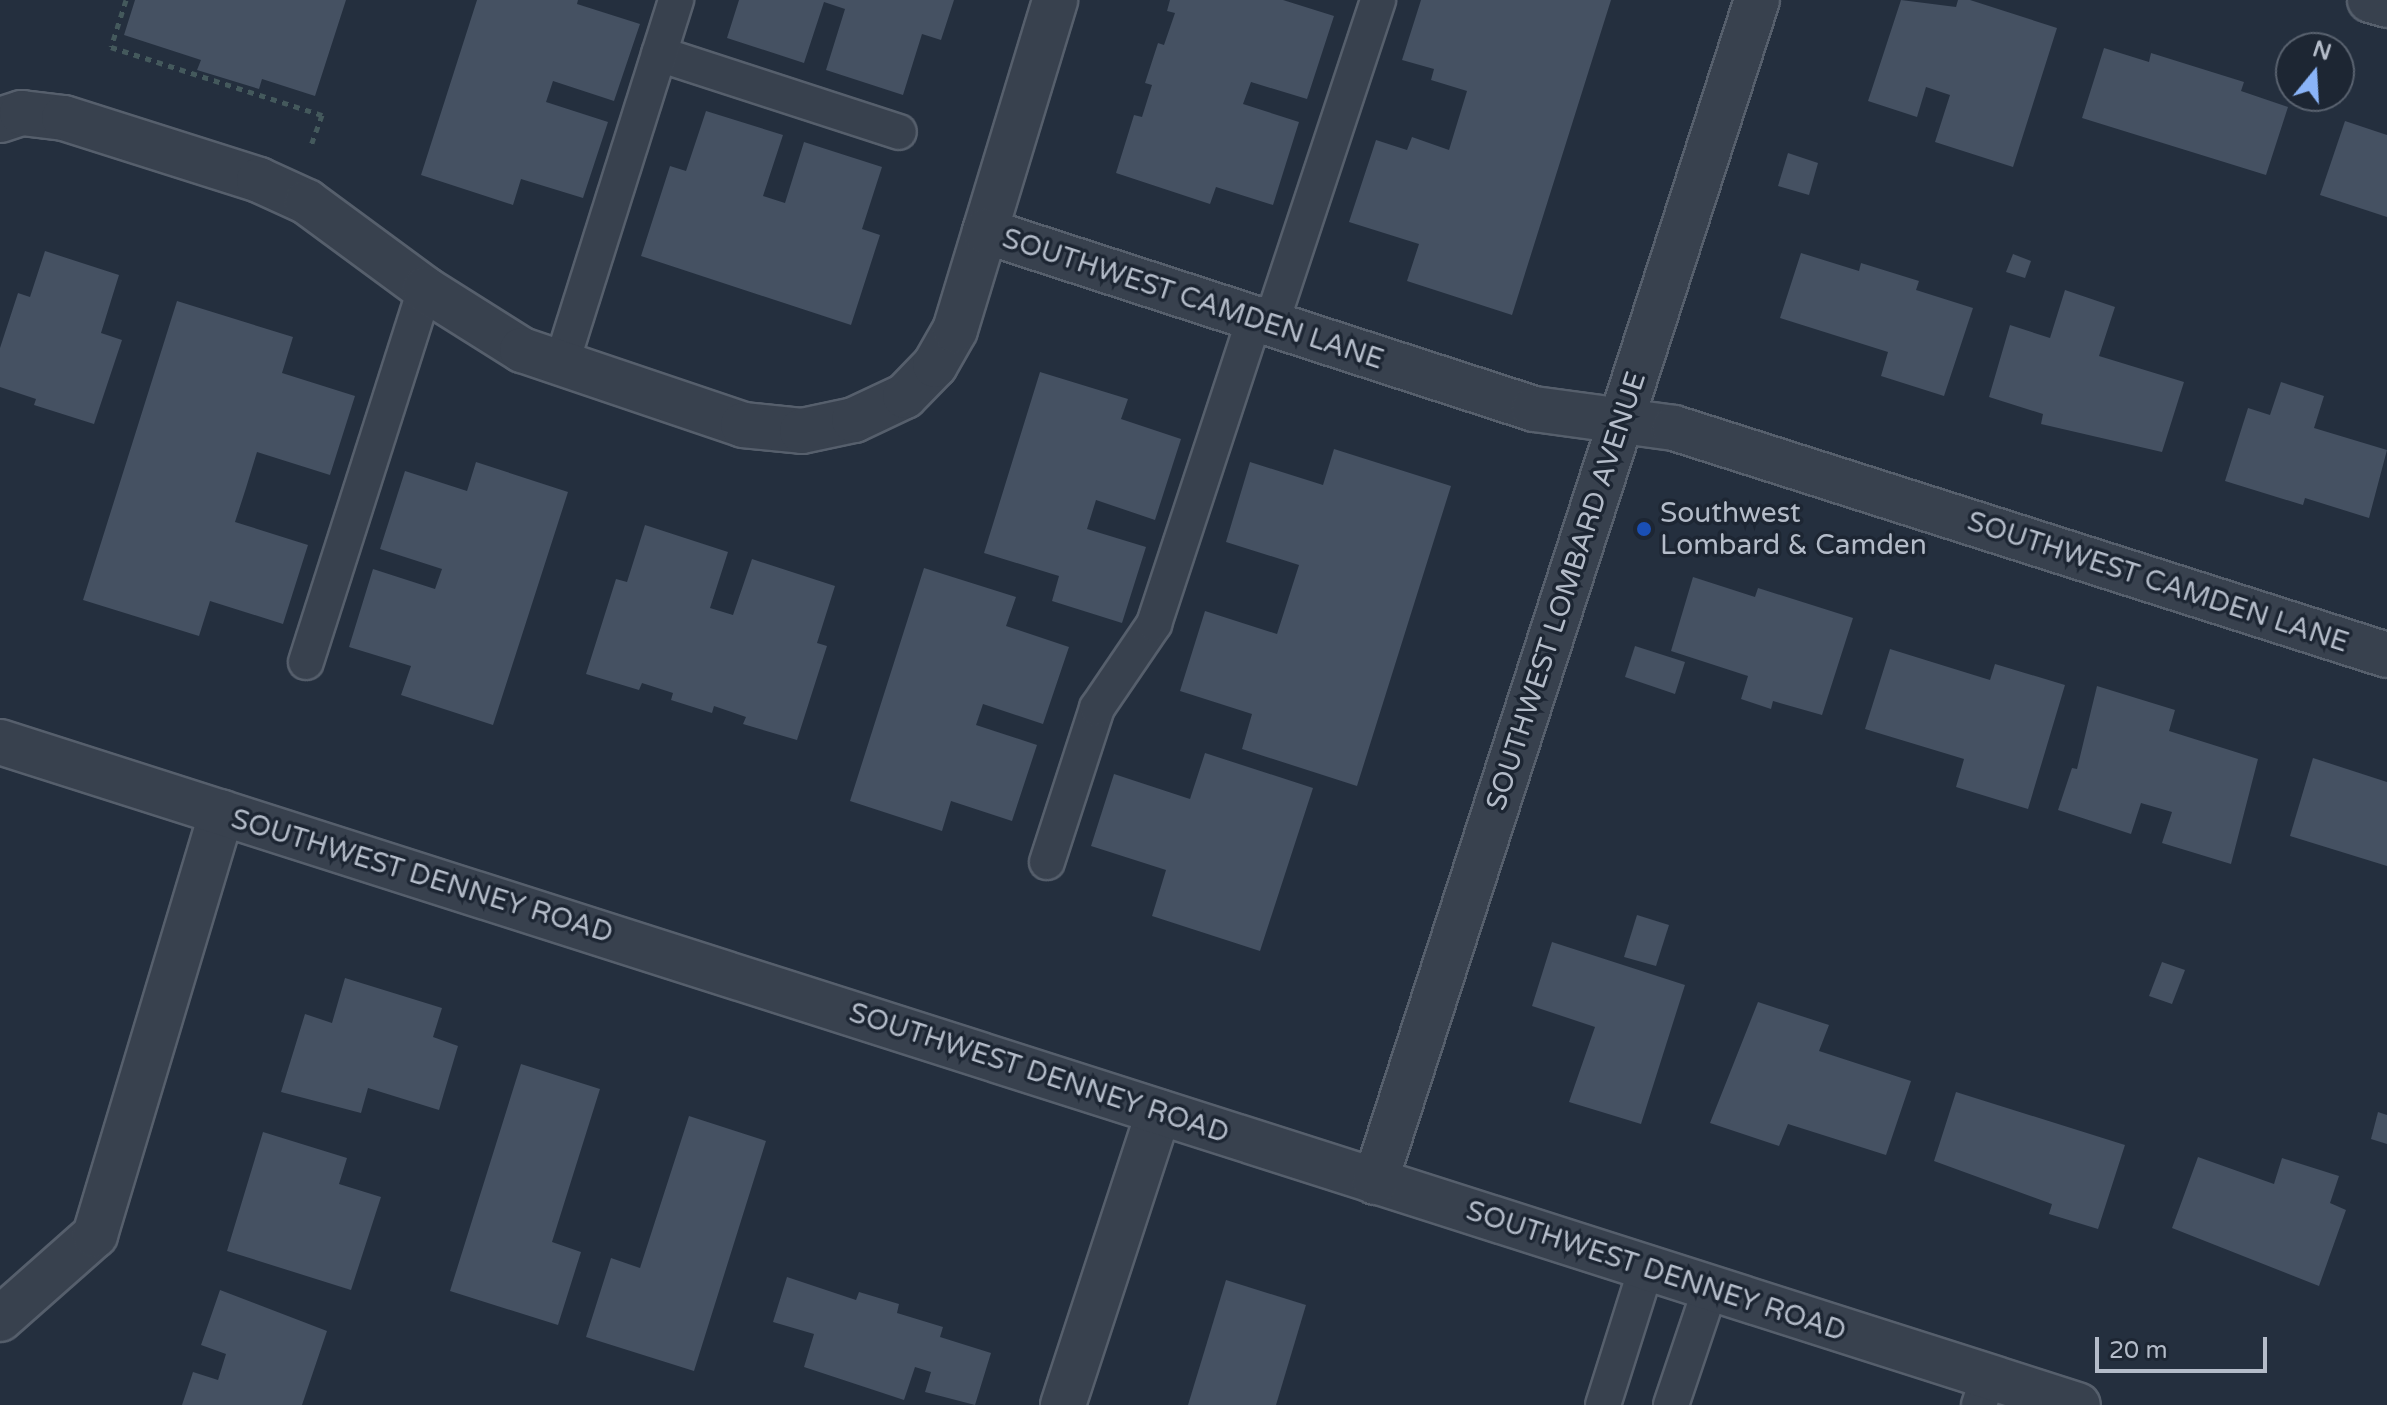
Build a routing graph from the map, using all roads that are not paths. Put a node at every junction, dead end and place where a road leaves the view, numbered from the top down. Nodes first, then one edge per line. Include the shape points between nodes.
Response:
1 (676, 0) edge
2 (1055, 0) edge
3 (1378, 0) edge
4 (1757, 0) edge
5 (2370, 0) edge
6 (2387, 5) edge
7 (659, 54) junction
8 (0, 120) edge
9 (899, 132) dead end
10 (985, 231) junction
11 (425, 289) junction
12 (1262, 321) junction
13 (561, 365) junction
14 (1623, 418) junction
15 (2387, 655) edge
16 (306, 662) dead end
17 (0, 742) edge
18 (222, 813) junction
19 (1047, 862) dead end
20 (1159, 1112) junction
21 (1375, 1182) junction
22 (1646, 1269) junction
23 (1710, 1289) junction
24 (0, 1319) edge
25 (1983, 1391) edge
26 (1063, 1405) edge
27 (1603, 1405) edge
28 (1671, 1405) edge
29 (2078, 1405) edge

1 - 7 lane
2 - 10 street
3 - 12 lane
4 - 14 street, SOUTHWEST LOMBARD AVENUE
5 - 6 street
7 - 9 lane
7 - 13 lane
8 - 11 street, SOUTHWEST CAMDEN LANE via 22,113 64,118 259,180 307,202
10 - 12 street, SOUTHWEST CAMDEN LANE
10 - 13 street, SOUTHWEST CAMDEN LANE via 955,330 935,365 905,396 854,420 802,431 743,425
11 - 13 street, SOUTHWEST CAMDEN LANE via 522,350
11 - 16 lane
12 - 14 street, SOUTHWEST CAMDEN LANE via 1534,409
12 - 19 lane via 1154,624 1097,708
14 - 15 street, SOUTHWEST CAMDEN LANE via 1674,428
14 - 21 street, SOUTHWEST LOMBARD AVENUE
17 - 18 street, SOUTHWEST DENNEY ROAD
18 - 20 street, SOUTHWEST DENNEY ROAD
18 - 24 street via 95,1235
20 - 21 street, SOUTHWEST DENNEY ROAD
20 - 26 street
21 - 22 street, SOUTHWEST DENNEY ROAD
22 - 23 street, SOUTHWEST DENNEY ROAD
22 - 27 lane
23 - 25 street, SOUTHWEST DENNEY ROAD
23 - 28 lane
25 - 29 street, SOUTHWEST DENNEY ROAD

